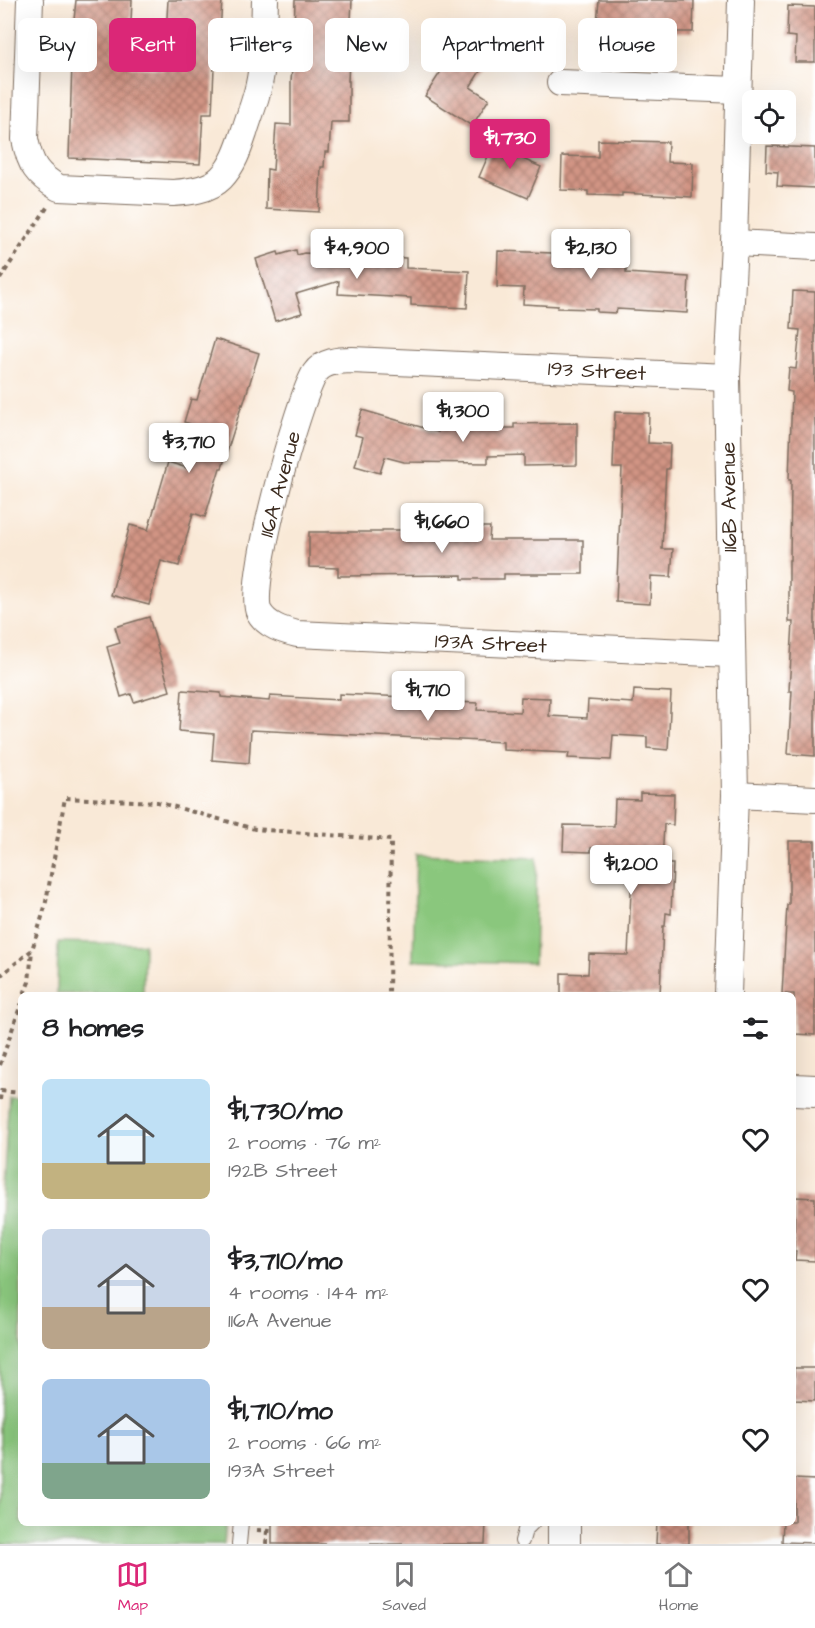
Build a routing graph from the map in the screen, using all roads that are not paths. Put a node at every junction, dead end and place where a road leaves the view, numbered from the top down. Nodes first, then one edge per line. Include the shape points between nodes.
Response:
1 (30, 0) edge
2 (265, 0) edge
3 (741, 0) edge
4 (560, 83) dead end
5 (738, 90) junction
6 (734, 243) junction
7 (815, 247) edge
8 (324, 365) joint
9 (727, 377) junction
10 (258, 610) joint
11 (731, 654) junction
12 (735, 795) junction
13 (815, 799) edge
14 (728, 992) edge
15 (796, 1090) edge
16 (815, 1091) edge
17 (241, 1526) edge
18 (529, 1526) edge
19 (564, 1526) edge
20 (522, 1541) dead end
21 (239, 1544) edge
22 (564, 1544) edge

1 - 2 street via 25,139 36,169 59,188 173,193 208,187 221,179 238,150 260,83
3 - 5 street, 116B Avenue
4 - 5 street
5 - 6 street, 116B Avenue
6 - 7 street
6 - 9 street, 116B Avenue
8 - 9 street, 193 Street via 352,360
8 - 10 street, 116A Avenue via 308,387 283,465 268,522
9 - 11 street, 116B Avenue
10 - 11 street, 193A Street via 280,630 297,634
11 - 12 street, 116B Avenue
12 - 13 street
12 - 14 street, 116B Avenue
15 - 16 street
17 - 21 lane
18 - 20 lane
19 - 22 street

